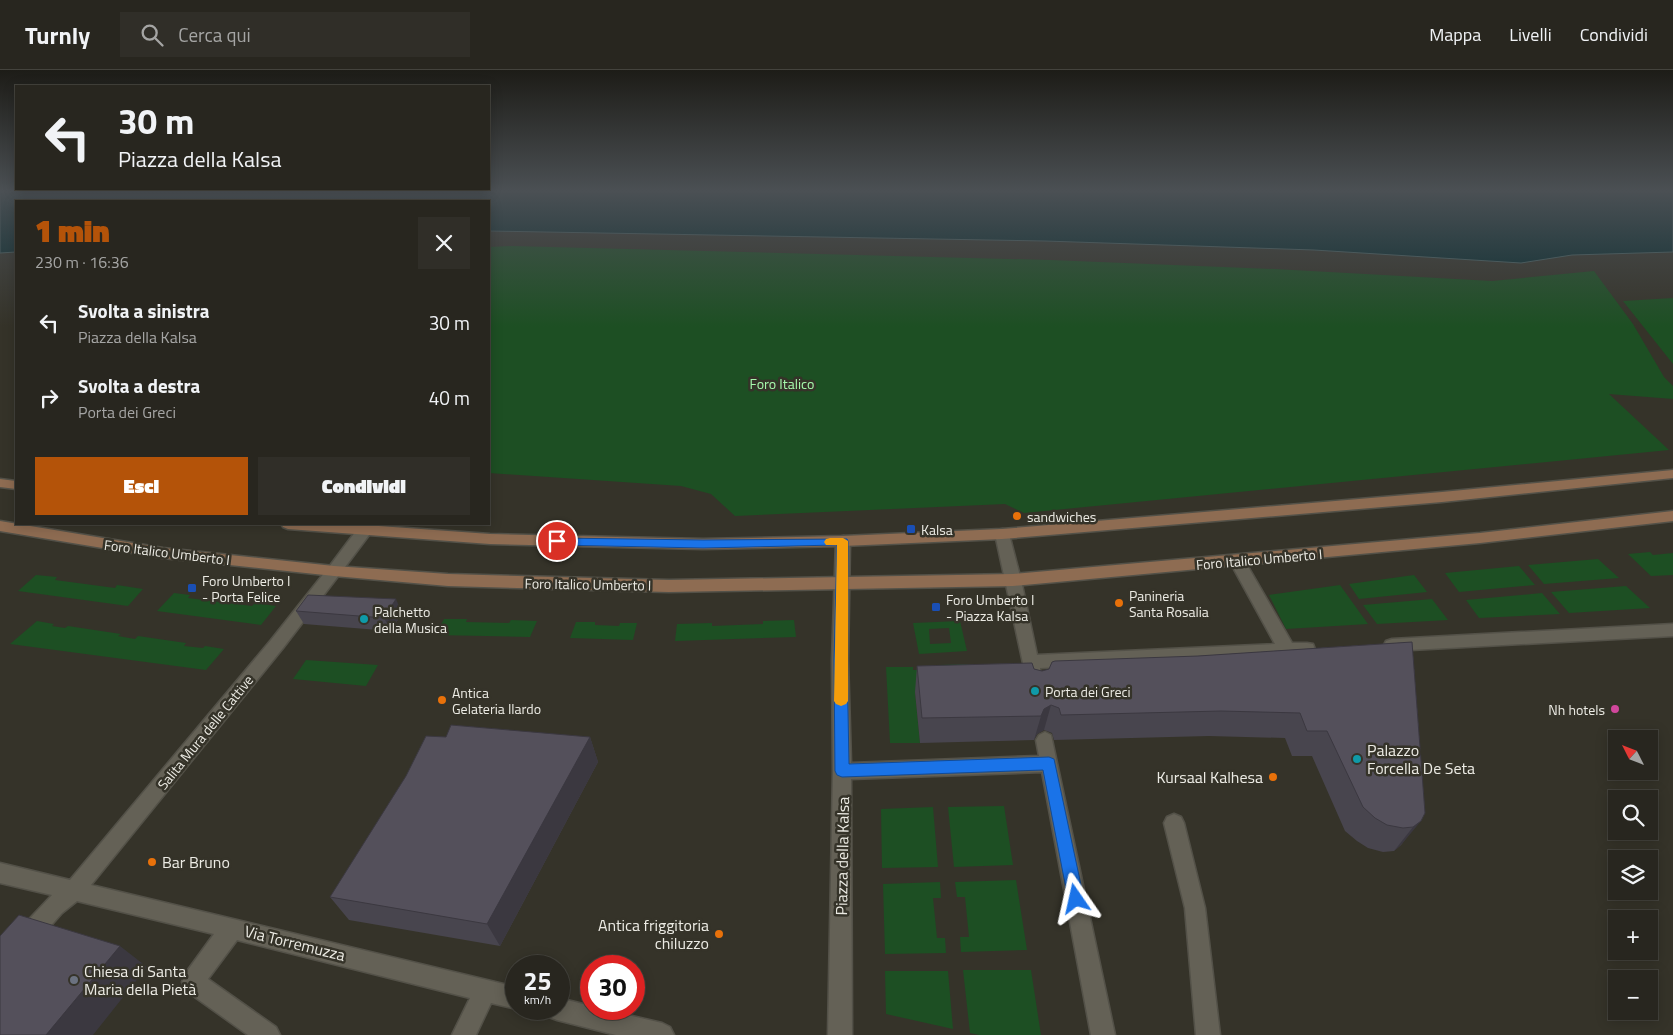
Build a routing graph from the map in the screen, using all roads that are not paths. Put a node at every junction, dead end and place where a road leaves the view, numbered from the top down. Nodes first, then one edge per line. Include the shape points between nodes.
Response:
1 (1673, 474) edge
2 (0, 482) edge
3 (15, 485) edge
4 (1673, 516) edge
5 (299, 525) edge
6 (0, 526) edge
7 (364, 531) junction
8 (1002, 534) junction
9 (843, 541) junction
10 (1238, 562) junction
11 (334, 571) junction
12 (1014, 580) junction
13 (843, 585) junction
14 (1673, 630) edge
15 (1377, 645) edge
16 (1327, 648) edge
17 (1287, 650) junction
18 (1031, 662) junction
19 (1035, 688) edge
20 (1045, 740) dead end
21 (1049, 764) junction
22 (842, 771) junction
23 (1174, 823) dead end
24 (0, 873) edge
25 (74, 890) junction
26 (232, 928) junction
27 (0, 966) edge
28 (485, 991) junction
29 (505, 996) edge
30 (570, 1012) edge
31 (268, 1035) edge
32 (464, 1035) edge
33 (662, 1035) edge
34 (840, 1035) edge
35 (1103, 1035) edge
36 (1208, 1035) edge

1 - 8 main road
2 - 3 main road
4 - 10 main road, Foro Italico Umberto I
5 - 7 main road
6 - 11 main road, Foro Italico Umberto I via 154,552
7 - 9 main road via 590,542
7 - 11 street
8 - 9 main road
8 - 12 street
9 - 13 street
10 - 12 main road, Foro Italico Umberto I
10 - 17 street
11 - 13 main road, Foro Italico Umberto I via 448,580 587,584
11 - 25 street, Salita Mura delle Cattive
12 - 13 main road, Foro Italico Umberto I
12 - 18 street
13 - 22 street via 840,660
14 - 15 street
16 - 17 street
17 - 18 street
18 - 19 street
20 - 21 street
21 - 22 street
21 - 35 street
22 - 34 street, Piazza della Kalsa
23 - 36 street via 1195,908
24 - 25 street, Via Torremuzza
25 - 26 street, Via Torremuzza
25 - 27 street, Salita Mura delle Cattive
26 - 28 street, Via Torremuzza
26 - 31 street via 193,982
28 - 29 street, Via Torremuzza
28 - 32 street
30 - 33 street

